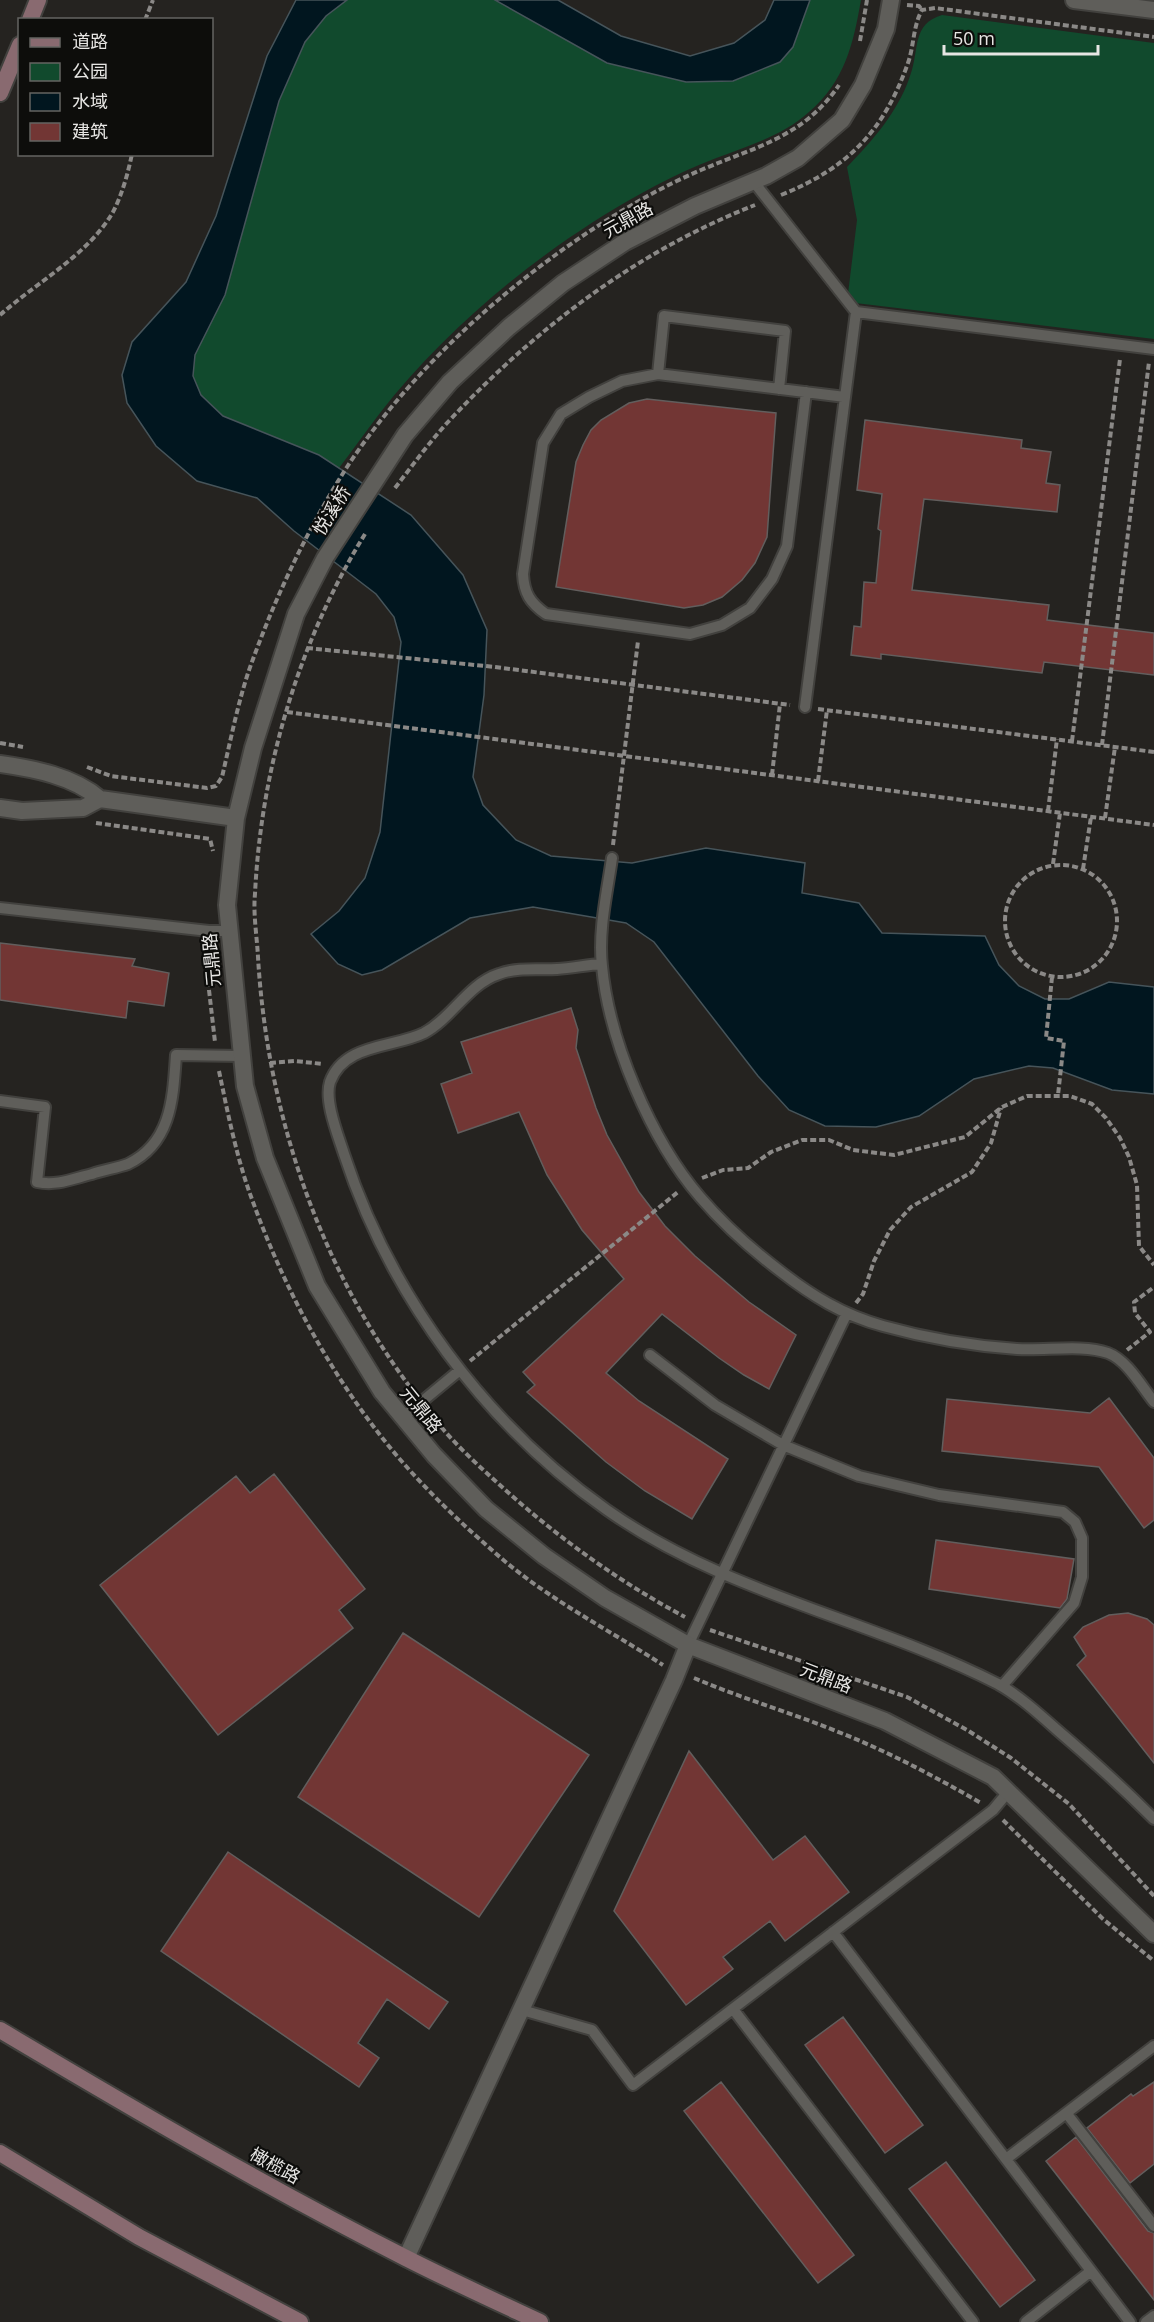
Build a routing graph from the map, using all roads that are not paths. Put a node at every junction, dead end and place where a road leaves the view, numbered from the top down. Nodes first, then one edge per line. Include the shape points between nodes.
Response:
1 (38, 0) edge
2 (891, 0) edge
3 (1074, 0) edge
4 (1154, 10) edge
5 (31, 18) edge
6 (18, 50) edge
7 (0, 93) edge
8 (753, 181) junction
9 (856, 312) junction
10 (1154, 349) edge
11 (658, 374) junction
12 (779, 389) junction
13 (806, 392) junction
14 (845, 397) junction
15 (371, 485) joint
16 (325, 558) joint
17 (805, 707) road end
18 (0, 764) edge
19 (100, 799) junction
20 (0, 808) edge
21 (236, 818) junction
22 (612, 858) road end
23 (0, 908) edge
24 (230, 931) junction
25 (601, 964) junction
26 (242, 1056) junction
27 (0, 1101) edge
28 (846, 1315) junction
29 (650, 1356) dead end
30 (460, 1370) junction
31 (1154, 1402) edge
32 (402, 1418) junction
33 (783, 1445) junction
34 (721, 1574) junction
35 (688, 1645) junction
36 (1002, 1686) junction
37 (1008, 1792) junction
38 (1154, 1819) edge
39 (833, 1932) junction
40 (1154, 1933) edge
41 (733, 2009) junction
42 (522, 2010) junction
43 (0, 2030) edge
44 (1154, 2046) edge
45 (1067, 2114) junction
46 (0, 2153) edge
47 (1006, 2159) junction
48 (1154, 2226) edge
49 (406, 2259) junction
50 (1091, 2271) junction
51 (1154, 2316) edge
52 (300, 2322) edge
53 (540, 2322) edge
54 (974, 2322) edge
55 (1026, 2322) edge
56 (1130, 2322) edge
57 (1146, 2322) edge

1 - 5 main road
2 - 8 street, 元鼎路 via 883,38 863,85 842,120 798,158
3 - 4 street
6 - 7 main road
8 - 9 lane
8 - 15 street, 元鼎路 via 624,242 562,283 450,382 405,435
9 - 10 lane
9 - 14 lane
11 - 12 lane
11 - 12 lane via 664,316 785,332
11 - 13 lane via 622,381 561,414 543,443 523,573 524,588 533,605 546,614 690,634 722,625 750,608 772,579 787,546
12 - 13 lane
13 - 14 lane
14 - 17 lane
15 - 16 street, 悦溪桥
16 - 21 street, 元鼎路 via 296,614 253,748
18 - 19 street via 35,769 87,788
19 - 20 street via 83,808
19 - 21 street
21 - 24 street, 元鼎路 via 227,905
22 - 25 lane
23 - 24 lane via 209,932
24 - 26 street, 元鼎路
25 - 28 lane via 606,999 623,1058 668,1153 700,1196 746,1245
25 - 30 lane via 516,969 494,975 436,1026 419,1035 357,1053 339,1067 330,1082 328,1095 356,1190 413,1303
26 - 27 lane via 176,1055 172,1105 163,1132 148,1150 128,1164 52,1185 37,1182 45,1107
26 - 32 street, 元鼎路 via 245,1086 265,1158 317,1286
28 - 31 lane via 963,1343 1110,1354
28 - 33 lane
29 - 33 lane via 715,1405
30 - 32 lane
30 - 34 lane via 511,1428 560,1474 608,1511
32 - 35 street, 元鼎路 via 486,1509 543,1556 605,1598
33 - 34 lane
33 - 36 lane via 859,1476 939,1495 1063,1512 1075,1522 1082,1538 1082,1577 1074,1603
34 - 35 lane
34 - 36 lane via 944,1659
35 - 37 street, 元鼎路 via 885,1721 993,1777
35 - 42 street
36 - 38 lane via 1044,1718
37 - 39 lane via 993,1810
37 - 40 street, 元鼎路
39 - 41 lane
39 - 47 lane
41 - 42 lane via 633,2085 592,2030
41 - 54 lane
42 - 49 street
43 - 49 main road, 橄榄路 via 165,2128
44 - 45 lane
45 - 47 lane
45 - 48 lane
46 - 52 main road via 139,2237
47 - 50 lane
49 - 53 main road, 橄榄路
50 - 55 lane
50 - 56 lane
51 - 57 lane

